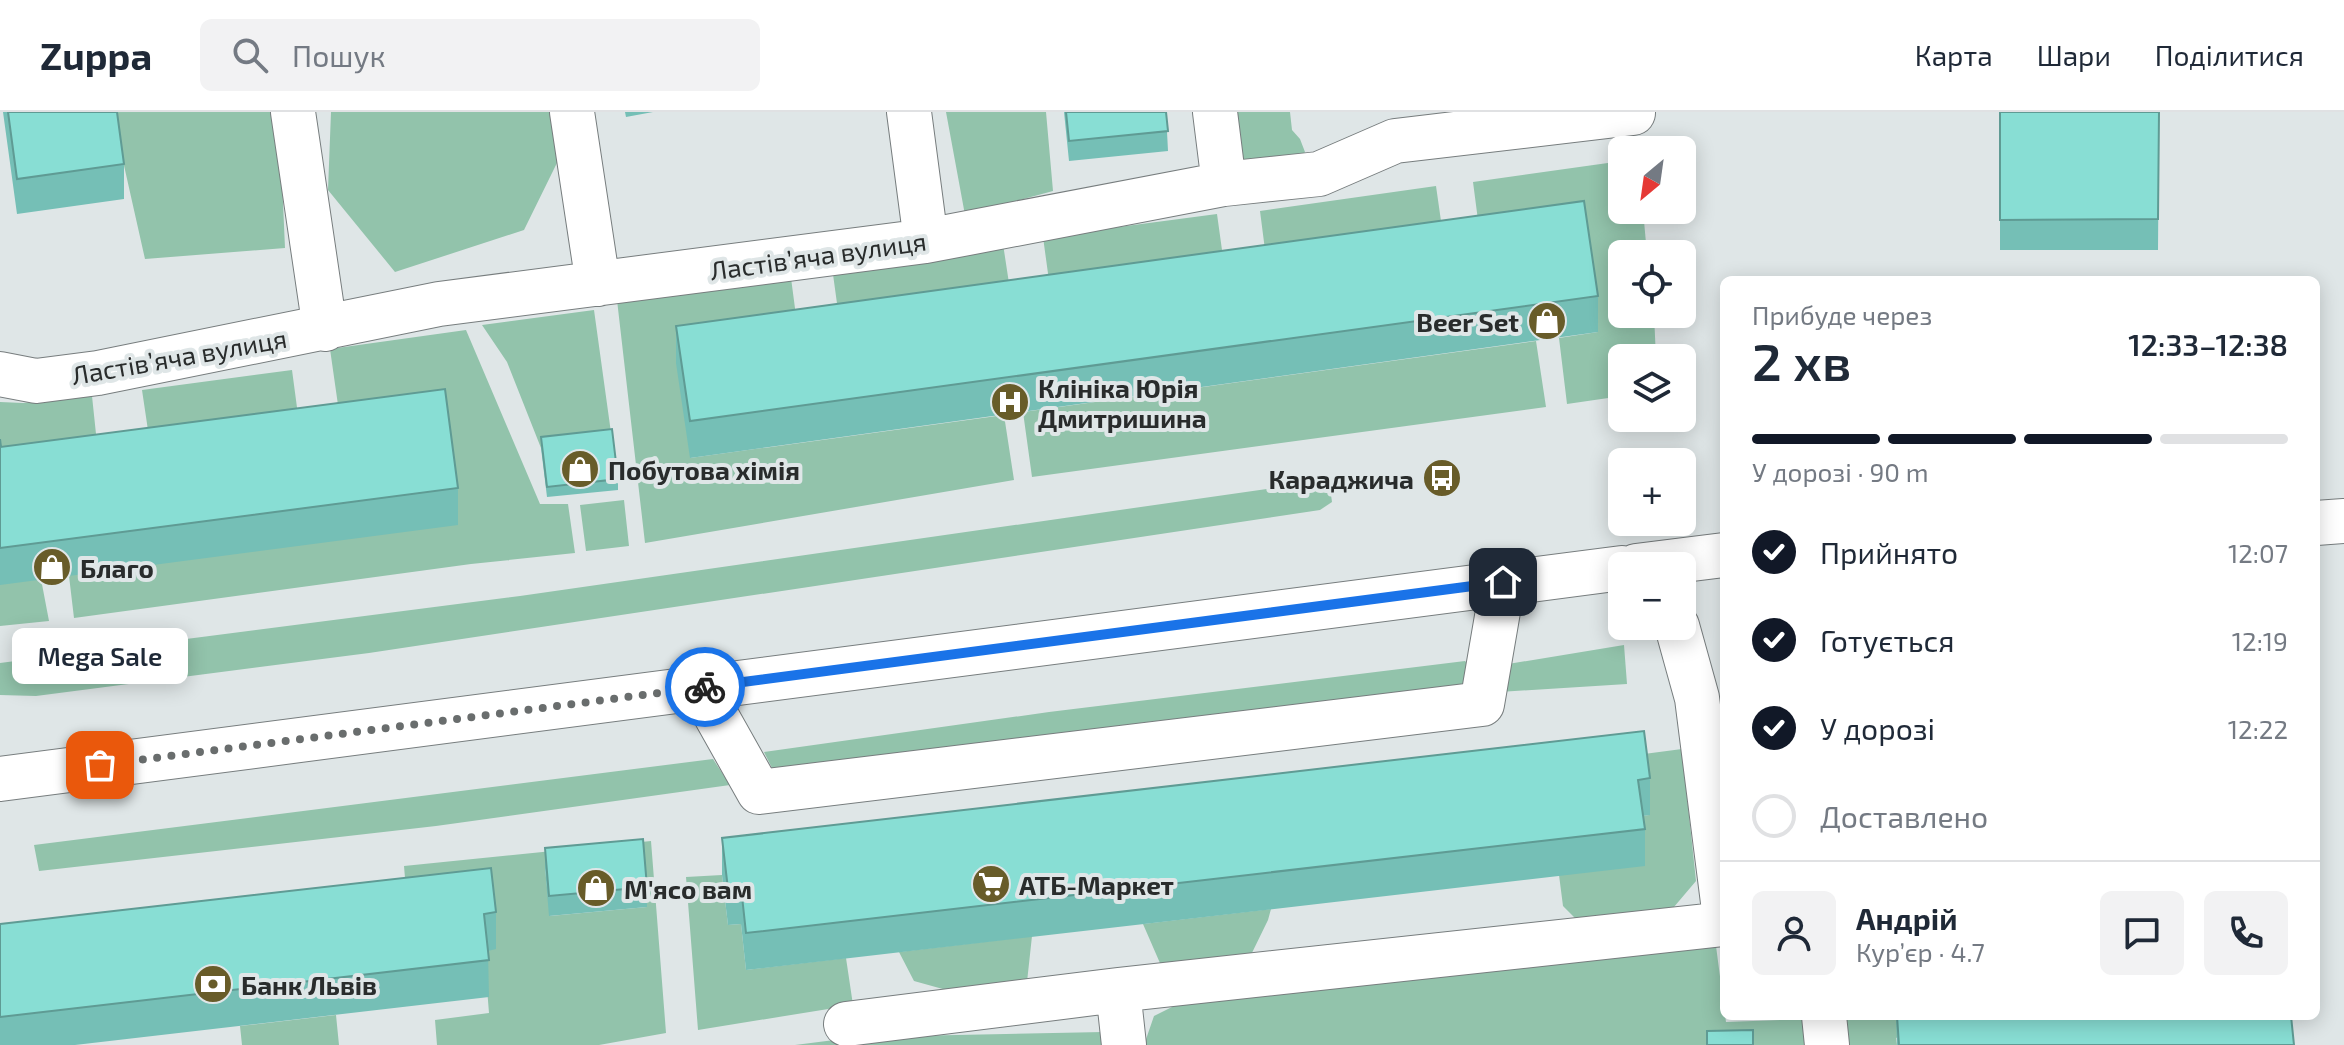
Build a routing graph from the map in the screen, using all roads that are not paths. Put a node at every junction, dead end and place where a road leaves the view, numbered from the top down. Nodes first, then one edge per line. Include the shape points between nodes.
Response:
1 (293, 112) edge
2 (572, 112) edge
3 (909, 112) edge
4 (1215, 112) edge
5 (1633, 113) edge
6 (1224, 184) junction
7 (926, 241) junction
8 (598, 284) junction
9 (325, 329) junction
10 (0, 374) edge
11 (2344, 521) edge
12 (2320, 523) edge
13 (1720, 556) edge
14 (1696, 559) edge
15 (1608, 570) edge
16 (1503, 582) junction
17 (1681, 640) edge
18 (700, 687) junction
19 (0, 779) edge
20 (1720, 879) edge
21 (1720, 924) edge
22 (1118, 990) junction
23 (1824, 1020) edge
24 (846, 1024) dead end
25 (1124, 1045) edge
26 (1827, 1045) edge

1 - 9 street
2 - 8 street
3 - 7 street
4 - 6 street
5 - 6 street, Ластівʼяча вулиця via 1395,141 1319,174
6 - 7 street, Ластівʼяча вулиця
7 - 8 street, Ластівʼяча вулиця
8 - 9 street, Ластівʼяча вулиця via 439,304
9 - 10 street, Ластівʼяча вулиця via 98,373 36,381
11 - 12 street
13 - 14 street
15 - 16 street
16 - 18 street
16 - 18 street via 1482,704 759,792
17 - 20 street via 1697,698
18 - 19 street
21 - 22 street
22 - 24 street
22 - 25 street
23 - 26 street

